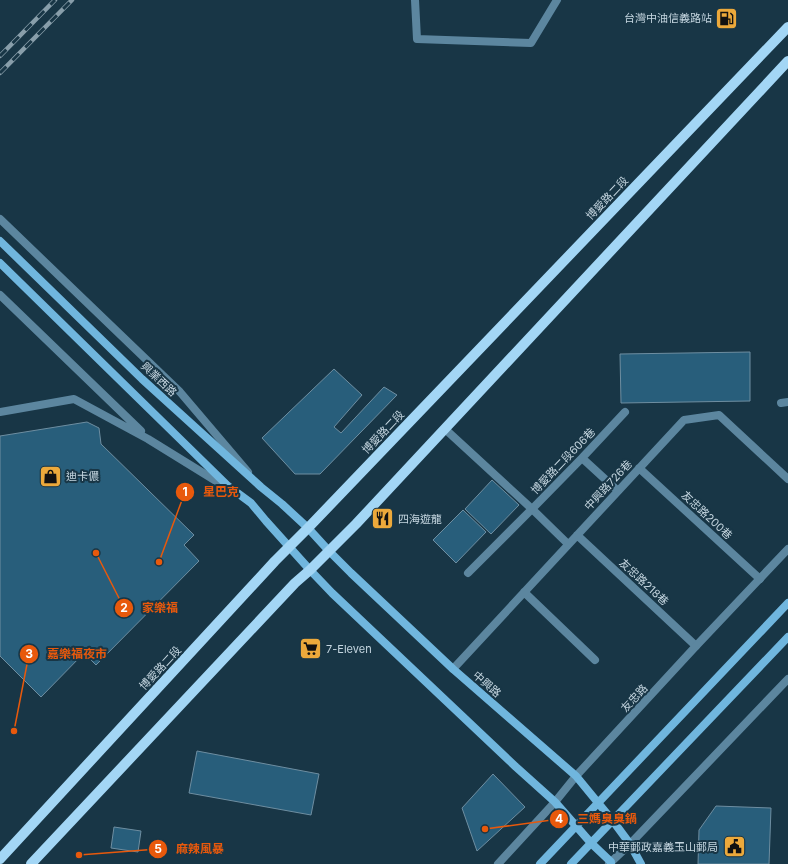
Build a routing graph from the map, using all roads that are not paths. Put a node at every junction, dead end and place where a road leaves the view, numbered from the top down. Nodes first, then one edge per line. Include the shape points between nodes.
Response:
1 (414, 0) edge
2 (557, 0) edge
3 (788, 26) edge
4 (788, 61) edge
5 (0, 219) edge
6 (0, 242) edge
7 (0, 263) edge
8 (0, 295) edge
9 (0, 412) edge
10 (625, 412) dead end
11 (445, 428) junction
12 (148, 439) junction
13 (582, 458) junction
14 (639, 468) junction
15 (788, 478) edge
16 (262, 487) junction
17 (618, 491) junction
18 (252, 504) junction
19 (532, 509) junction
20 (308, 528) junction
21 (577, 535) junction
22 (568, 544) junction
23 (289, 547) junction
24 (788, 549) edge
25 (329, 551) junction
26 (310, 570) junction
27 (468, 573) dead end
28 (760, 578) junction
29 (524, 592) junction
30 (788, 603) edge
31 (788, 637) edge
32 (696, 646) junction
33 (595, 660) dead end
34 (453, 669) junction
35 (788, 679) edge
36 (576, 776) junction
37 (555, 802) junction
38 (598, 803) junction
39 (613, 821) junction
40 (576, 825) junction
41 (591, 843) junction
42 (630, 844) junction
43 (0, 859) edge
44 (610, 863) edge
45 (31, 864) edge
46 (498, 864) edge
47 (540, 864) edge
48 (571, 864) edge
49 (641, 864) edge

1 - 2 street via 417,39 531,43
3 - 20 main road, 博愛路二段
4 - 11 main road
5 - 16 street via 180,392
6 - 16 street, 興業西路 via 142,379
7 - 18 street via 228,486
8 - 12 street
9 - 12 street via 74,399
10 - 13 street, 博愛路二段606巷
11 - 19 street, 博愛路二段606巷
11 - 25 main road
12 - 18 street
13 - 17 street
13 - 19 street, 博愛路二段606巷
14 - 15 street, 中興路726巷 via 684,420 719,415
14 - 17 street, 中興路726巷
14 - 28 street, 友忠路200巷
16 - 20 street, 興業西路
17 - 21 street, 中興路726巷
18 - 23 street
19 - 22 street
19 - 27 street
20 - 23 main road, 博愛路二段
20 - 25 street, 中興路
21 - 22 street, 中興路726巷
21 - 32 street, 友忠路218巷
22 - 29 street, 中興路726巷
23 - 26 street
23 - 43 main road, 博愛路二段
24 - 28 street, 友忠路
25 - 26 main road
25 - 34 street, 中興路
26 - 37 street
26 - 45 main road
28 - 32 street, 友忠路
29 - 33 street
29 - 34 street, 中興路726巷
30 - 38 street
31 - 39 street
32 - 36 street, 友忠路
34 - 36 street, 中興路
35 - 42 street
36 - 37 street, 友忠路
36 - 38 street, 中興路
37 - 40 street
37 - 46 street, 友忠路
38 - 39 street, 中興路
38 - 40 street
39 - 41 street
39 - 42 street, 中興路
40 - 41 street
40 - 47 street
41 - 44 street
41 - 48 street
42 - 44 street
42 - 49 street, 中興路

